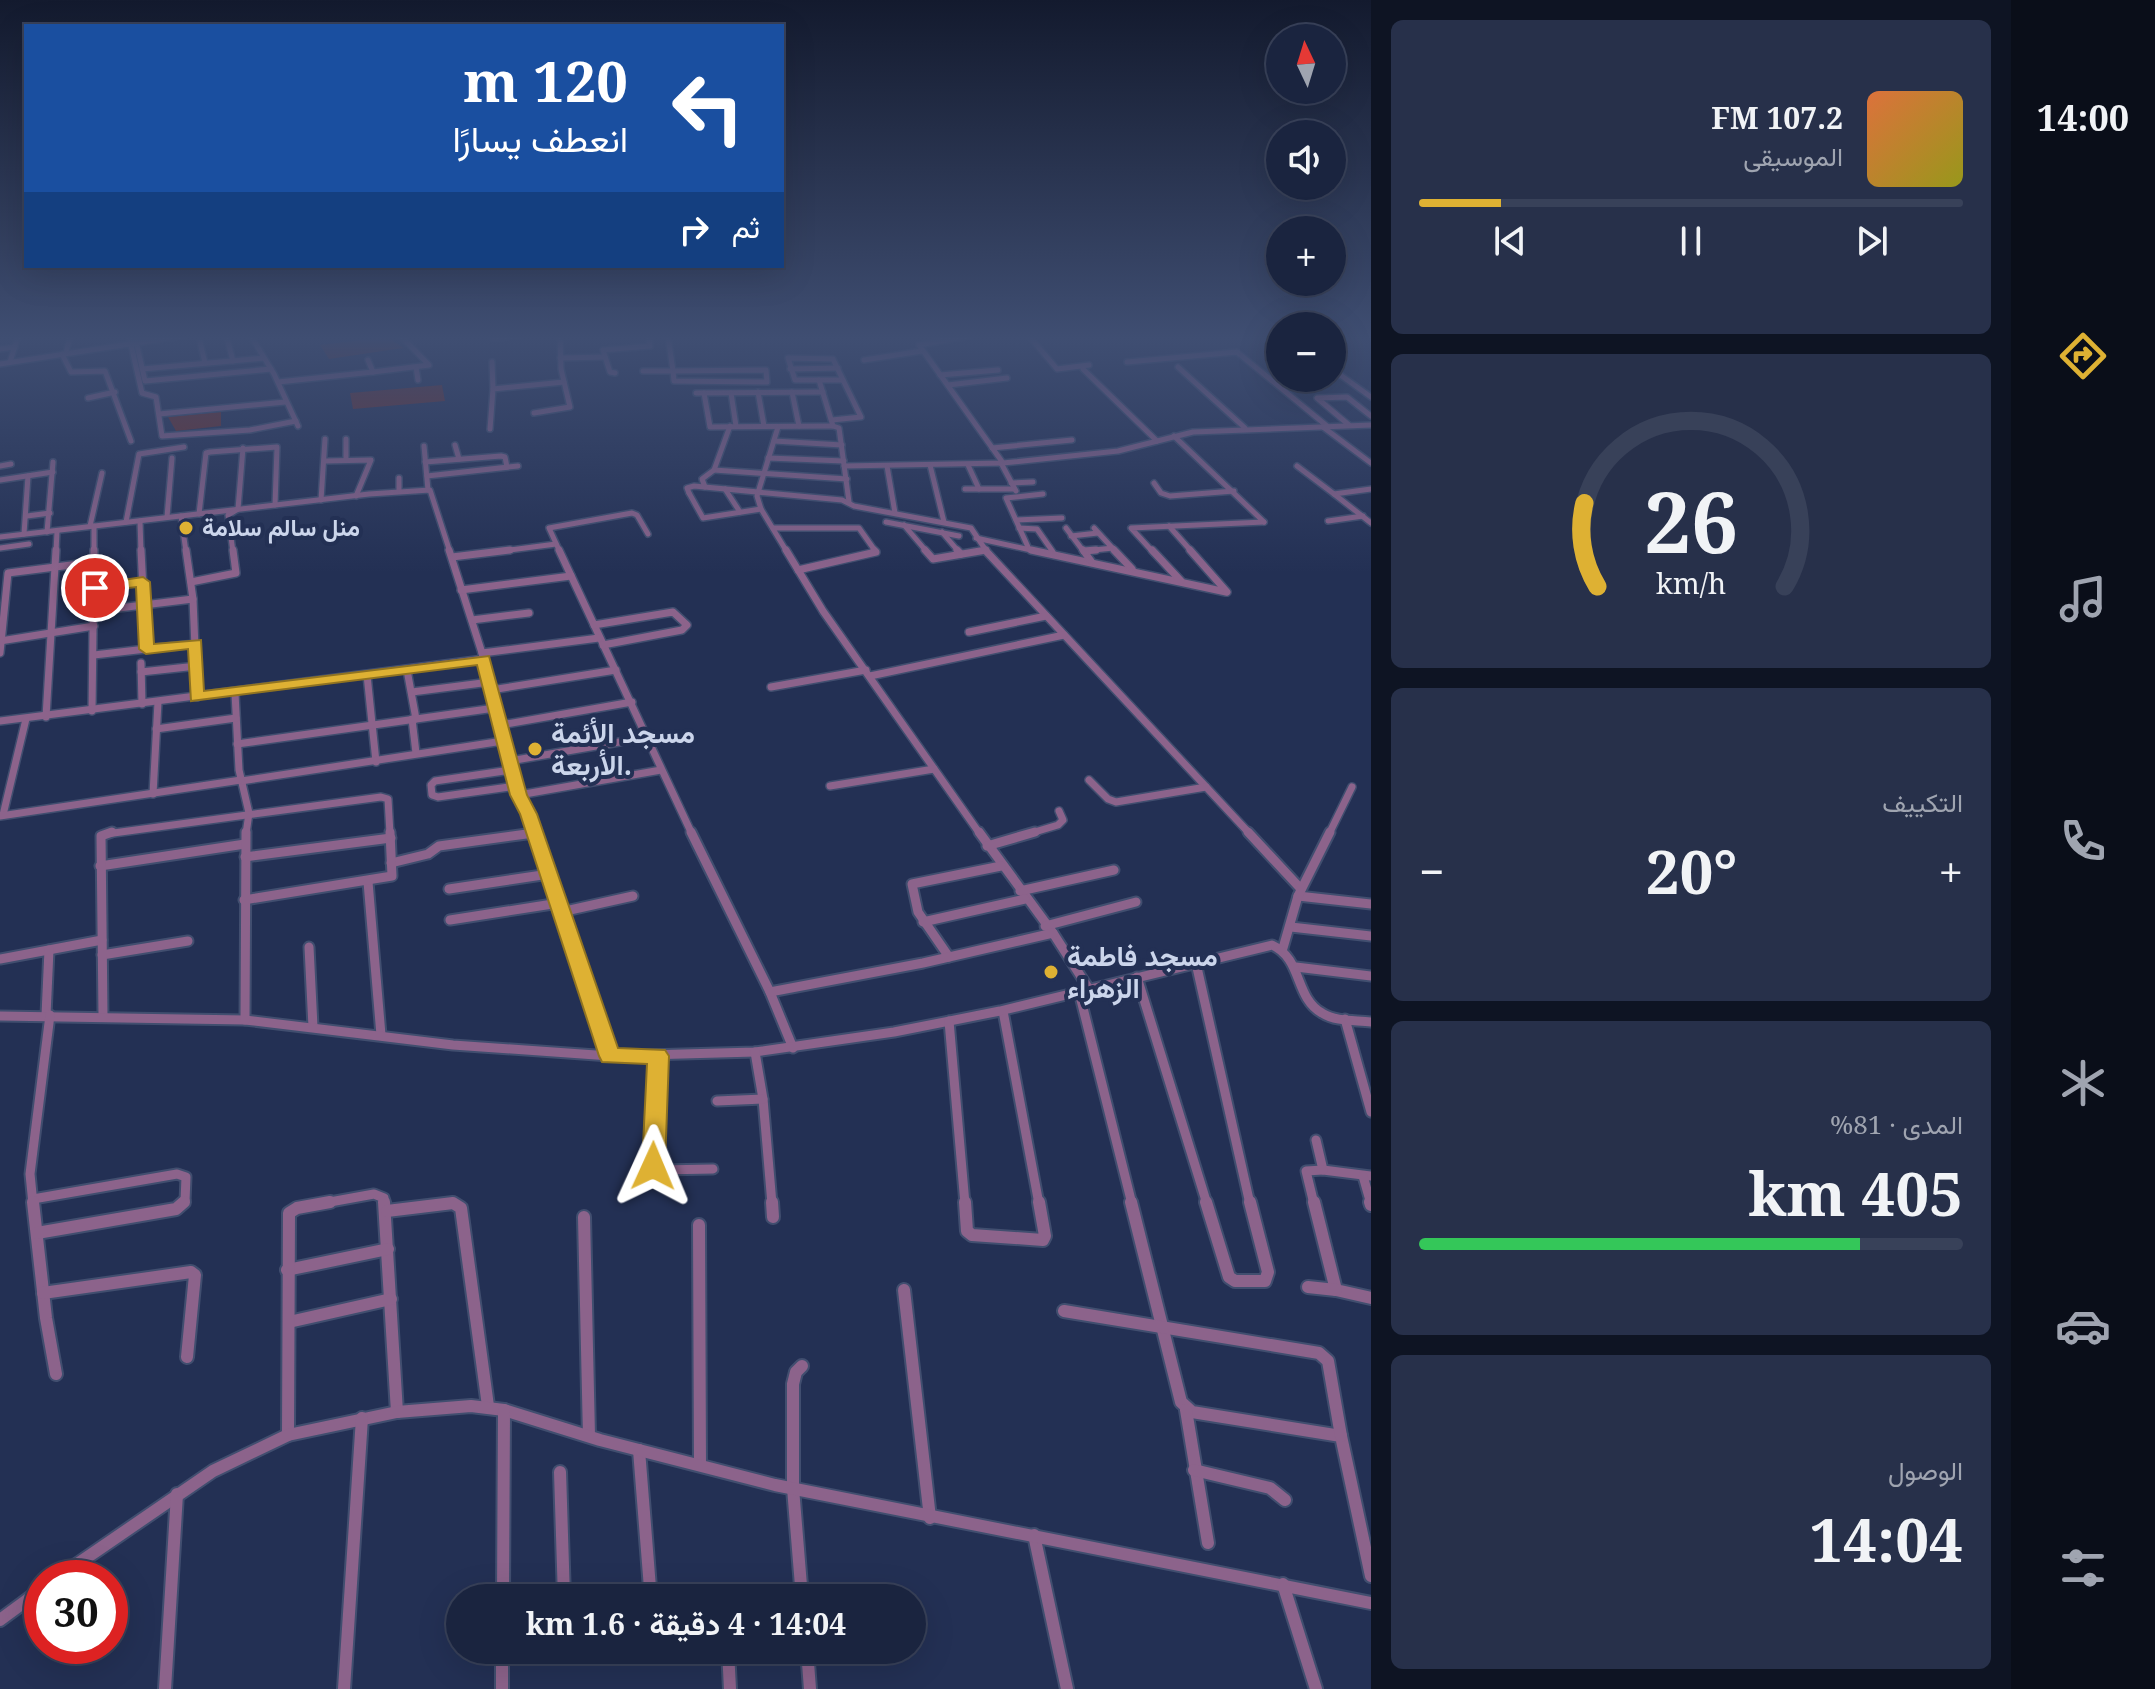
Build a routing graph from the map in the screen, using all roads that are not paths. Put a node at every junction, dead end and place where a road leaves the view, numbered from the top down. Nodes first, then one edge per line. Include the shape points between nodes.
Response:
1 (159, 414) edge
2 (122, 415) edge
3 (292, 415) edge
4 (491, 415) edge
5 (706, 415) edge
6 (732, 415) edge
7 (762, 415) edge
8 (797, 415) edge
9 (830, 415) edge
10 (858, 415) edge
11 (969, 415) edge
12 (1132, 415) edge
13 (1230, 415) edge
14 (1312, 415) edge
15 (1337, 415) edge
16 (833, 423) junction
17 (1371, 425) edge
18 (733, 426) junction
19 (764, 426) junction
20 (799, 426) junction
21 (1325, 426) junction
22 (1350, 426) junction
23 (778, 427) junction
24 (490, 429) dead end
25 (1245, 429) junction
26 (1174, 436) junction
27 (325, 439) dead end
28 (346, 439) dead end
29 (1072, 440) dead end
30 (131, 441) dead end
31 (774, 441) junction
32 (1157, 441) junction
33 (455, 445) dead end
34 (842, 445) junction
35 (424, 446) dead end
36 (184, 447) dead end
37 (243, 448) junction
38 (992, 448) junction
39 (172, 458) dead end
40 (768, 458) junction
41 (346, 459) junction
42 (459, 459) junction
43 (326, 461) junction
44 (53, 462) dead end
45 (425, 462) junction
46 (1002, 463) junction
47 (1371, 463) edge
48 (11, 464) dead end
49 (844, 464) junction
50 (930, 465) junction
51 (968, 465) junction
52 (0, 466) edge
53 (518, 466) dead end
54 (887, 466) junction
55 (1297, 466) dead end
56 (507, 467) junction
57 (714, 470) junction
58 (53, 472) junction
59 (102, 473) dead end
60 (765, 474) junction
61 (28, 476) junction
62 (427, 476) junction
63 (399, 478) dead end
64 (847, 479) junction
65 (0, 480) edge
66 (1033, 482) dead end
67 (1154, 483) dead end
68 (705, 487) junction
69 (725, 489) junction
70 (965, 489) dead end
71 (979, 489) junction
72 (1015, 489) junction
73 (1371, 489) edge
74 (428, 490) junction
75 (399, 491) junction
76 (758, 491) junction
77 (1234, 491) junction
78 (1043, 494) dead end
79 (1334, 494) junction
80 (356, 496) junction
81 (321, 500) junction
82 (849, 502) junction
83 (275, 505) junction
84 (238, 509) junction
85 (761, 509) junction
86 (740, 512) junction
87 (50, 513) junction
88 (895, 513) junction
89 (199, 514) junction
90 (27, 516) junction
91 (181, 516) junction
92 (1363, 516) junction
93 (167, 517) junction
94 (1062, 518) dead end
95 (1016, 520) junction
96 (140, 521) junction
97 (1328, 521) dead end
98 (126, 522) junction
99 (886, 522) dead end
100 (944, 522) junction
101 (1371, 523) edge
102 (904, 525) junction
103 (92, 526) junction
104 (1169, 526) junction
105 (773, 528) junction
106 (1019, 528) junction
107 (1066, 528) dead end
108 (47, 532) junction
109 (942, 532) junction
110 (35, 533) junction
111 (24, 534) junction
112 (57, 534) junction
113 (648, 534) dead end
114 (959, 536) dead end
115 (1071, 536) junction
116 (0, 537) edge
117 (975, 537) junction
118 (29, 544) dead end
119 (556, 544) junction
120 (1028, 547) junction
121 (0, 548) edge
122 (1113, 548) junction
123 (986, 550) junction
124 (1084, 551) junction
125 (1054, 553) junction
126 (961, 554) junction
127 (452, 557) junction
128 (1091, 561) junction
129 (95, 562) junction
130 (54, 566) junction
131 (798, 570) junction
132 (1133, 570) junction
133 (4, 574) edge
134 (571, 576) junction
135 (143, 582) junction
136 (191, 582) junction
137 (1182, 582) junction
138 (95, 588) junction
139 (461, 590) junction
140 (193, 599) junction
141 (144, 605) junction
142 (94, 611) junction
143 (529, 613) dead end
144 (1046, 616) junction
145 (472, 620) junction
146 (594, 625) junction
147 (94, 626) junction
148 (969, 632) dead end
149 (52, 633) junction
150 (1064, 635) junction
151 (1, 640) edge
152 (601, 641) junction
153 (196, 644) junction
154 (146, 649) junction
155 (0, 653) edge
156 (94, 655) junction
157 (483, 656) junction
158 (197, 666) junction
159 (407, 670) junction
160 (616, 670) junction
161 (868, 673) junction
162 (367, 675) junction
163 (491, 686) junction
164 (771, 687) dead end
165 (412, 692) junction
166 (235, 693) junction
167 (197, 697) junction
168 (158, 702) junction
169 (632, 702) junction
170 (142, 704) junction
171 (495, 708) junction
172 (92, 711) junction
173 (46, 717) junction
174 (236, 718) junction
175 (26, 719) junction
176 (414, 719) junction
177 (0, 721) edge
178 (372, 725) junction
179 (501, 725) junction
180 (156, 729) junction
181 (648, 737) junction
182 (503, 741) junction
183 (237, 744) junction
184 (416, 753) junction
185 (376, 762) junction
186 (510, 765) junction
187 (934, 769) junction
188 (661, 770) junction
189 (1089, 780) dead end
190 (241, 781) junction
191 (830, 786) dead end
192 (1206, 787) junction
193 (1352, 787) dead end
194 (5, 788) edge
195 (517, 791) junction
196 (153, 794) junction
197 (1059, 811) dead end
198 (249, 813) junction
199 (1, 816) edge
200 (534, 833) junction
201 (391, 838) junction
202 (245, 844) junction
203 (987, 846) junction
204 (245, 857) junction
205 (391, 863) junction
206 (100, 866) junction
207 (1001, 866) junction
208 (1114, 870) dead end
209 (549, 874) junction
210 (368, 882) junction
211 (449, 889) dead end
212 (1300, 892) junction
213 (1022, 895) junction
214 (633, 896) dead end
215 (244, 900) junction
216 (1136, 902) dead end
217 (1371, 904) edge
218 (560, 908) junction
219 (450, 920) dead end
220 (923, 922) junction
221 (1291, 927) junction
222 (1049, 929) junction
223 (1371, 936) edge
224 (102, 940) junction
225 (188, 941) dead end
226 (309, 947) dead end
227 (1283, 948) junction
228 (49, 950) junction
229 (102, 955) junction
230 (949, 957) junction
231 (0, 959) edge
232 (1196, 963) junction
233 (1296, 967) junction
234 (1371, 976) edge
235 (1137, 977) junction
236 (1084, 991) junction
237 (770, 992) junction
238 (1003, 1011) junction
239 (48, 1015) junction
240 (103, 1015) junction
241 (0, 1016) edge
242 (1345, 1019) junction
243 (245, 1020) junction
244 (949, 1021) junction
245 (1371, 1022) edge
246 (313, 1027) junction
247 (381, 1035) junction
248 (793, 1048) junction
249 (755, 1052) junction
250 (610, 1056) junction
251 (658, 1056) junction
252 (763, 1099) junction
253 (717, 1101) dead end
254 (1371, 1112) edge
255 (1316, 1140) dead end
256 (713, 1169) dead end
257 (1323, 1170) junction
258 (1367, 1176) edge
259 (33, 1199) junction
260 (1371, 1205) edge
261 (387, 1211) junction
262 (584, 1217) dead end
263 (773, 1217) dead end
264 (699, 1225) dead end
265 (37, 1233) junction
266 (388, 1249) junction
267 (287, 1270) junction
268 (1308, 1287) dead end
269 (904, 1290) dead end
270 (1336, 1290) junction
271 (43, 1293) junction
272 (1371, 1298) edge
273 (391, 1299) junction
274 (1064, 1311) dead end
275 (289, 1322) junction
276 (1164, 1326) junction
277 (187, 1357) dead end
278 (802, 1366) dead end
279 (56, 1374) dead end
280 (488, 1406) junction
281 (504, 1410) junction
282 (1186, 1410) junction
283 (397, 1412) junction
284 (362, 1418) junction
285 (288, 1435) junction
286 (589, 1436) junction
287 (1341, 1436) junction
288 (639, 1450) junction
289 (700, 1465) junction
290 (1194, 1470) junction
291 (560, 1472) dead end
292 (793, 1488) junction
293 (177, 1494) junction
294 (1285, 1500) dead end
295 (930, 1518) junction
296 (1034, 1535) junction
297 (1208, 1543) dead end
298 (83, 1560) edge
299 (1371, 1576) edge
300 (503, 1584) edge
301 (564, 1584) edge
302 (650, 1584) edge
303 (801, 1584) edge
304 (1283, 1584) junction
305 (24, 1602) edge
306 (1371, 1603) edge
307 (0, 1620) edge
308 (502, 1664) edge
309 (729, 1664) edge
310 (808, 1664) edge
311 (165, 1689) edge
312 (344, 1689) edge
313 (502, 1689) edge
314 (730, 1689) edge
315 (810, 1689) edge
316 (1067, 1689) edge
317 (1316, 1689) edge

1 - 3 street via 162,436 167,438 297,424
2 - 30 street
4 - 24 street
5 - 18 street via 710,427
6 - 18 street
7 - 19 street
8 - 20 street
9 - 16 street
10 - 16 street via 860,419
11 - 38 street
12 - 32 street
13 - 25 street
14 - 21 street
15 - 22 street
16 - 20 street
16 - 34 street
17 - 22 street
18 - 19 street
18 - 57 street
19 - 23 street
20 - 23 street
21 - 22 street
21 - 25 street
21 - 47 street
23 - 31 street
25 - 26 street
26 - 32 street
26 - 77 street
27 - 43 street
28 - 41 street
29 - 38 street
31 - 34 street
31 - 40 street
32 - 46 street via 1118,451
33 - 42 street
34 - 49 street
35 - 45 street
36 - 98 street via 139,454
37 - 83 street via 277,447
37 - 84 street
37 - 89 street via 206,453
38 - 46 street
39 - 93 street
40 - 49 street
40 - 60 street
41 - 43 street
41 - 80 street via 372,463
42 - 45 street
42 - 56 street via 501,456
43 - 81 street
44 - 58 street
45 - 62 street
46 - 51 street
46 - 72 street
48 - 52 street
49 - 54 street
49 - 64 street
50 - 51 street
50 - 54 street
50 - 100 street
51 - 71 street
53 - 56 street
54 - 88 street
55 - 79 street
56 - 62 street
57 - 60 street
57 - 68 street via 702,479
58 - 61 street
58 - 87 street
59 - 103 street
60 - 64 street
60 - 76 street
61 - 65 street
61 - 90 street
62 - 74 street
63 - 75 street
64 - 82 street
66 - 72 street
67 - 77 street via 1167,496
68 - 69 street
68 - 86 street via 689,493 701,517
69 - 76 street
69 - 86 street
70 - 71 street
71 - 72 street
72 - 78 street
72 - 95 street via 1006,498
73 - 79 street
74 - 75 street
74 - 127 street
75 - 80 street
76 - 82 street
76 - 85 street
77 - 104 street via 1264,522
79 - 92 street
80 - 81 street
81 - 83 street
82 - 88 street
83 - 84 street
84 - 89 street
84 - 136 street via 228,515 236,573
85 - 86 street
85 - 105 street
87 - 90 street
87 - 108 street
88 - 100 street
89 - 91 street
90 - 111 street
91 - 93 street
91 - 136 street
92 - 97 street
92 - 101 street
93 - 96 street
94 - 95 street
95 - 106 street
96 - 98 street
96 - 135 street
98 - 103 street
99 - 102 street
100 - 117 street via 971,528
102 - 109 street
102 - 126 street via 933,559
103 - 112 street
103 - 129 street
104 - 137 street via 1131,528
104 - 137 street via 1228,591
105 - 131 street
105 - 131 street via 859,528 876,552
106 - 120 street
106 - 125 street via 1037,529
107 - 115 street
108 - 110 street
108 - 112 street
109 - 114 street
109 - 126 street
110 - 111 street
110 - 112 street
111 - 116 street
112 - 130 street
113 - 119 street via 637,515 628,514 550,526
115 - 122 street via 1096,531
115 - 124 street
117 - 120 street
117 - 123 street
118 - 121 street
119 - 127 street
119 - 134 street
120 - 125 street
122 - 124 street
122 - 132 street
123 - 126 street
123 - 144 street
124 - 128 street
125 - 128 street
127 - 139 street
128 - 132 street
129 - 130 street
129 - 138 street
130 - 133 street
130 - 149 street
131 - 161 street
132 - 137 street
133 - 151 street
134 - 139 street
134 - 146 street
135 - 138 street
135 - 141 street
136 - 140 street
138 - 142 street
139 - 145 street
140 - 141 street
140 - 153 street
141 - 142 street
141 - 154 street
142 - 147 street
143 - 145 street
144 - 148 street
144 - 150 street
145 - 157 street
146 - 152 street
146 - 152 street via 673,612 687,625 682,630
147 - 149 street
147 - 156 street
149 - 151 street
149 - 173 street
150 - 161 street
150 - 192 street
151 - 155 street
152 - 157 street
152 - 160 street
153 - 154 street
153 - 158 street
154 - 156 street
156 - 172 street
157 - 159 street
157 - 163 street
158 - 167 street
158 - 170 street via 141,668
159 - 162 street
159 - 165 street
160 - 163 street
160 - 169 street
161 - 164 street
161 - 187 street
162 - 166 street
162 - 178 street
163 - 165 street
163 - 171 street
165 - 176 street
166 - 167 street
166 - 174 street
167 - 168 street
168 - 170 street
168 - 180 street
169 - 179 street
169 - 181 street
170 - 172 street
171 - 176 street
171 - 179 street
172 - 173 street
173 - 175 street
174 - 180 street
174 - 183 street
175 - 177 street
175 - 194 street
176 - 178 street
176 - 184 street
178 - 183 street
178 - 185 street
179 - 182 street
180 - 196 street
181 - 186 street
181 - 188 street
182 - 184 street
182 - 186 street
183 - 190 street
184 - 185 street
185 - 190 street
186 - 195 street
186 - 195 street via 435,781 432,795
187 - 191 street
187 - 203 street
188 - 195 street
188 - 237 street
189 - 192 street via 1116,802
190 - 196 street
190 - 198 street
192 - 212 street
193 - 212 street
194 - 199 street
195 - 200 street
196 - 199 street
197 - 203 street via 1063,820 1058,825
198 - 201 street via 385,797
198 - 202 street
198 - 206 street via 104,833 99,840
200 - 205 street via 439,846
200 - 209 street
201 - 204 street
201 - 205 street
202 - 204 street
202 - 206 street
203 - 207 street
204 - 215 street
205 - 210 street via 392,876
206 - 224 street
207 - 213 street
207 - 220 street via 912,884
208 - 213 street
209 - 211 street
209 - 218 street
210 - 215 street
210 - 247 street
212 - 217 street
212 - 221 street
213 - 220 street
213 - 222 street
214 - 218 street
215 - 243 street
216 - 222 street
218 - 219 street
218 - 250 street
220 - 230 street
221 - 223 street
221 - 227 street
222 - 230 street
222 - 236 street
224 - 228 street
224 - 229 street
225 - 229 street
226 - 246 street
227 - 232 street via 1262,946
227 - 233 street
228 - 231 street
228 - 239 street
229 - 240 street
230 - 237 street
232 - 235 street
232 - 235 street via 1268,1272 1265,1281 1235,1281 1224,1266
233 - 234 street
233 - 242 street via 1312,1006
235 - 236 street
236 - 238 street
236 - 276 street
237 - 248 street
238 - 244 street
238 - 244 street via 1043,1240 967,1231
239 - 240 street
239 - 241 street
239 - 259 street via 30,1156
240 - 243 street
242 - 245 street
242 - 254 street
243 - 246 street
244 - 248 street
246 - 247 street
247 - 250 street
248 - 249 street
249 - 251 street
249 - 252 street
250 - 251 street
251 - 256 street via 653,1166
252 - 253 street
252 - 263 street
255 - 257 street
257 - 258 street
257 - 270 street via 1306,1171
258 - 260 street
259 - 265 street
259 - 265 street via 177,1174 186,1177 185,1201 176,1209
261 - 266 street
261 - 267 street via 384,1198 374,1194 291,1209
261 - 280 street via 453,1203 461,1208
262 - 286 street
264 - 289 street
265 - 271 street
266 - 267 street
266 - 273 street
267 - 275 street
268 - 270 street
269 - 295 street
270 - 272 street
271 - 277 street via 191,1272 195,1275
271 - 279 street
273 - 275 street
273 - 283 street
274 - 276 street
275 - 285 street
276 - 282 street
276 - 287 street via 1324,1356
278 - 292 street via 793,1384
280 - 281 street
280 - 283 street
281 - 286 street
281 - 300 street
282 - 287 street
282 - 290 street
283 - 284 street
284 - 285 street
284 - 312 street
285 - 293 street
286 - 288 street
287 - 299 street
288 - 289 street
288 - 302 street
289 - 292 street
290 - 294 street via 1270,1488
290 - 297 street
291 - 301 street
292 - 295 street
292 - 303 street
293 - 298 street
293 - 311 street
295 - 296 street
296 - 304 street
296 - 316 street
304 - 306 street
304 - 317 street
305 - 307 street
308 - 313 street
309 - 314 street
310 - 315 street

